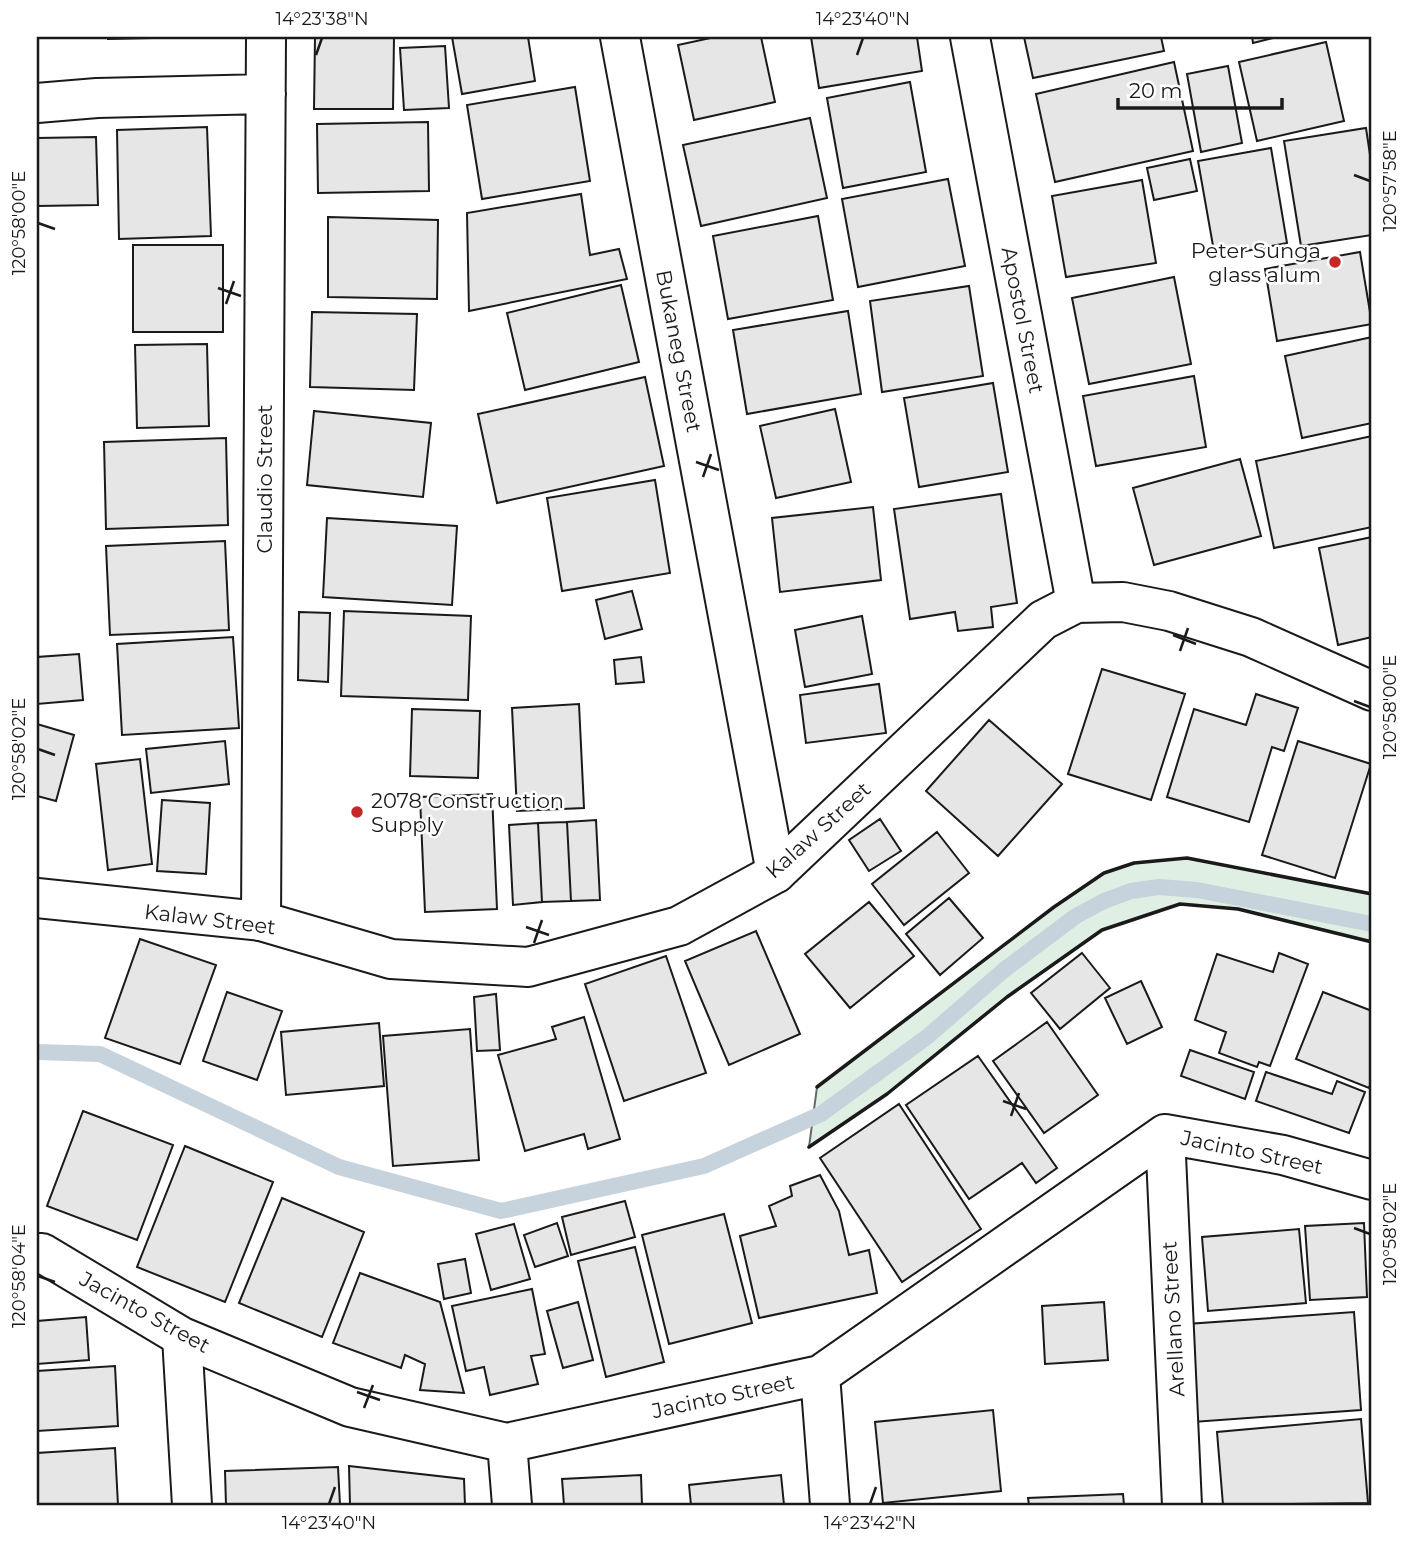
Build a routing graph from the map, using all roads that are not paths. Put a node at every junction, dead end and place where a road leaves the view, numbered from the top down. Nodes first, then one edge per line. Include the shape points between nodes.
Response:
1 (265, 37) edge
2 (620, 37) edge
3 (970, 37) edge
4 (266, 94) junction
5 (37, 103) edge
6 (1076, 603) junction
7 (1372, 691) edge
8 (776, 873) junction
9 (37, 898) edge
10 (261, 921) junction
11 (1165, 1133) junction
12 (1372, 1181) edge
13 (37, 1253) edge
14 (181, 1337) junction
15 (820, 1375) junction
16 (507, 1443) junction
17 (192, 1505) edge
18 (512, 1505) edge
19 (830, 1505) edge
20 (1182, 1505) edge

1 - 4 street, Claudio Street
2 - 8 street, Bukaneg Street
3 - 6 street, Apostol Street
4 - 5 street
4 - 10 street, Claudio Street
6 - 7 street, Kalaw Street via 1123,602 1169,611 1251,637
6 - 8 street, Kalaw Street via 1043,620
8 - 10 street, Kalaw Street via 680,926 528,967 391,959
9 - 10 street, Kalaw Street
11 - 12 street, Jacinto Street via 1283,1155
11 - 15 street, Jacinto Street
11 - 20 street, Arellano Street
13 - 14 street, Jacinto Street
14 - 16 street, Jacinto Street via 350,1407
14 - 17 street
15 - 16 street, Jacinto Street
15 - 19 street
16 - 18 street

